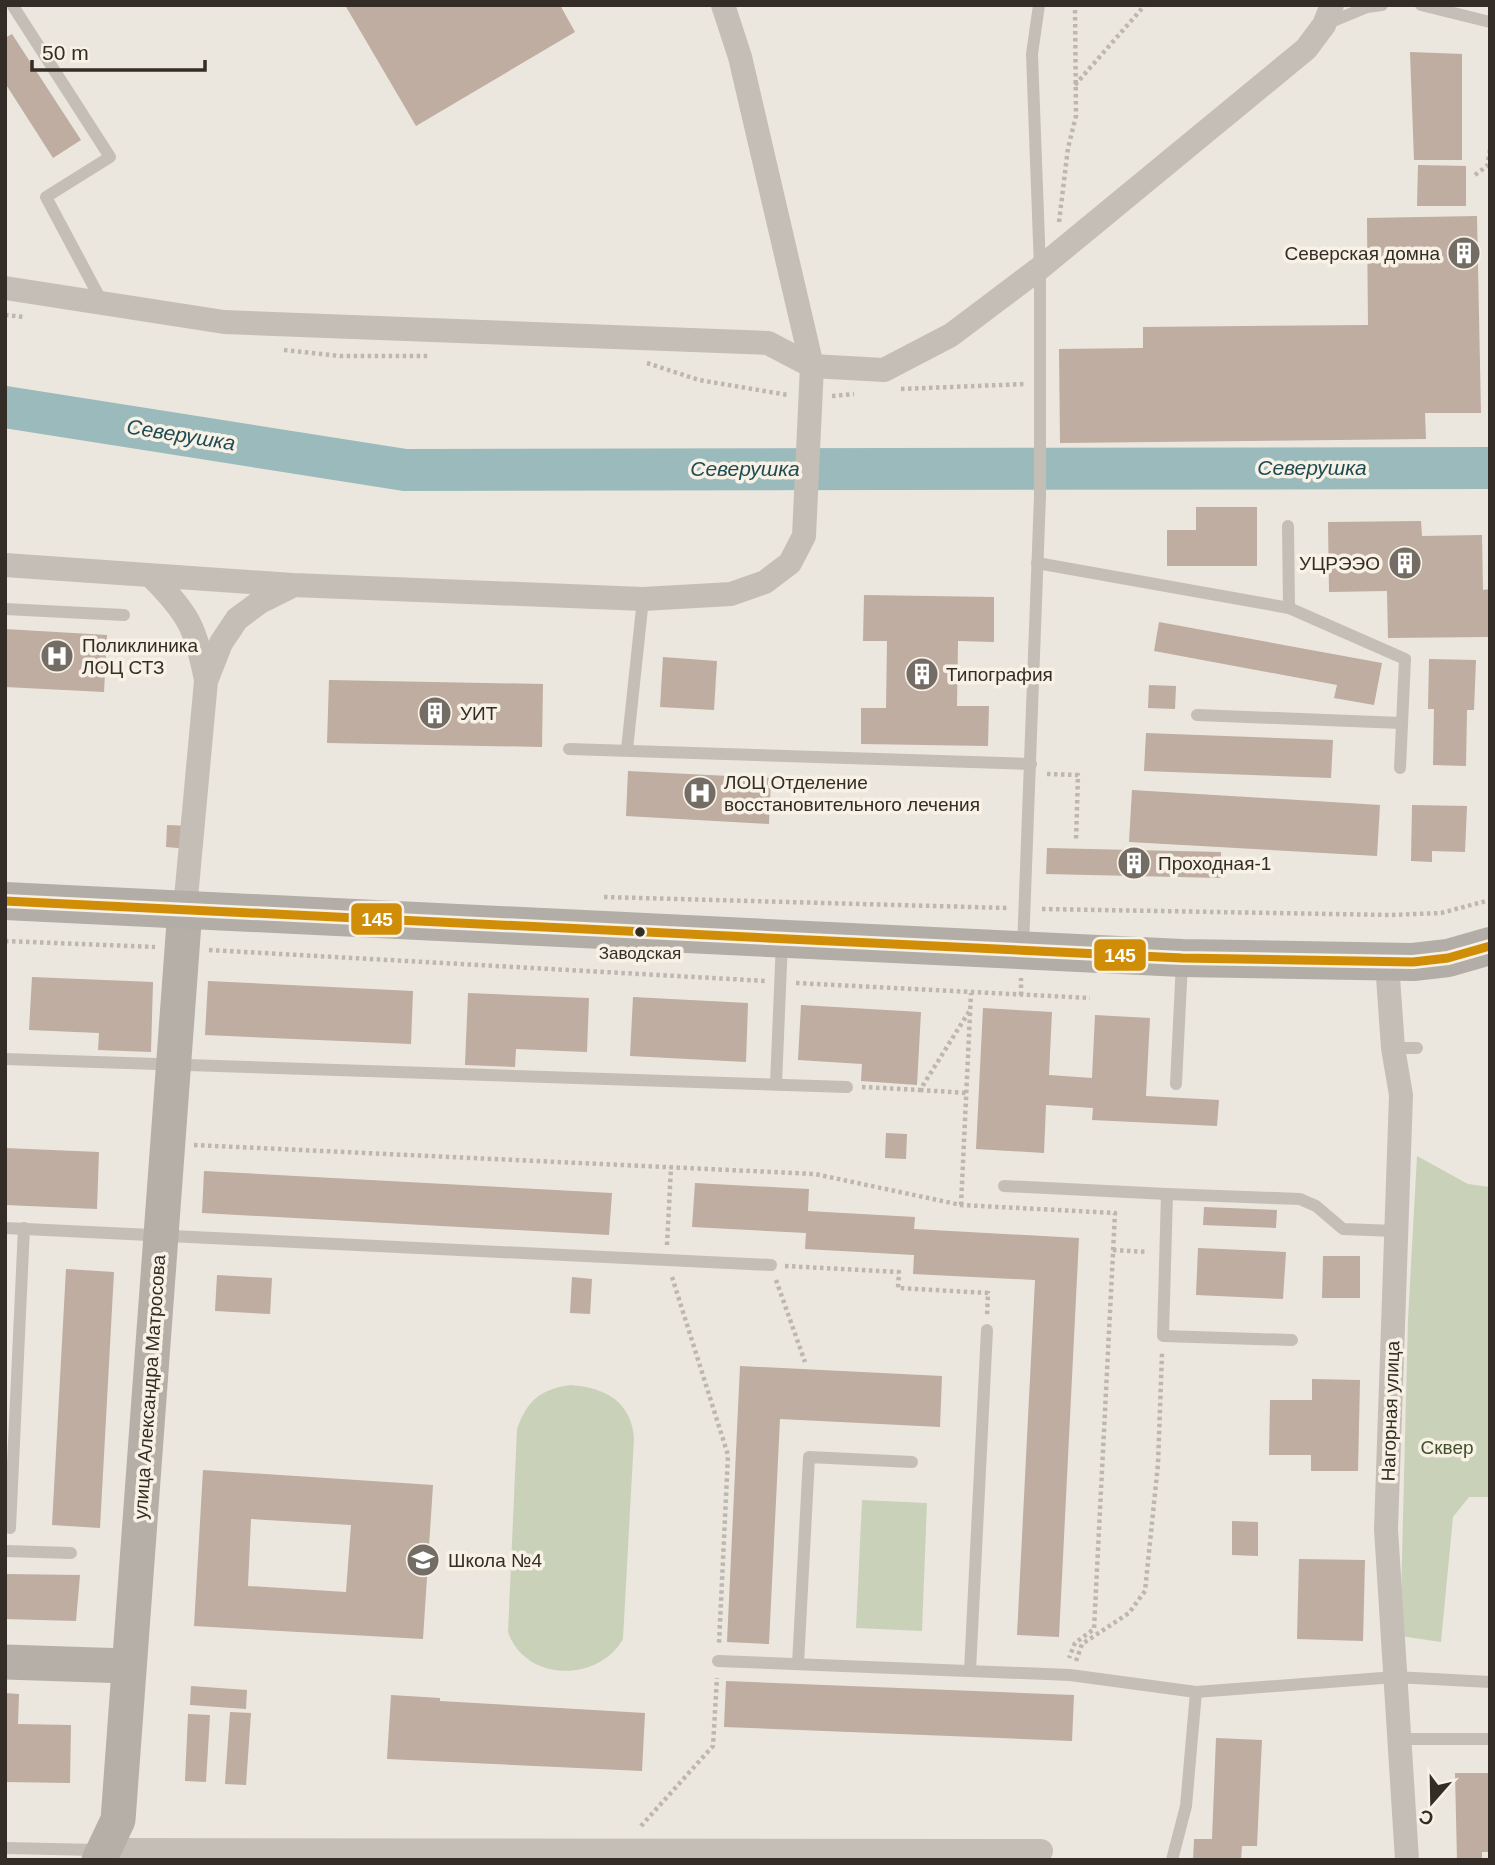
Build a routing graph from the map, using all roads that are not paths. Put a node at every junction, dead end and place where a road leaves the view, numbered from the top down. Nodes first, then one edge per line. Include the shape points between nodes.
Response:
1 (723, 5) edge
2 (1039, 5) edge
3 (1382, 5) edge
4 (1421, 5) edge
5 (1464, 5) edge
6 (13, 6) edge
7 (1328, 15) edge
8 (1487, 20) edge
9 (1040, 268) junction
10 (5, 288) edge
11 (102, 302) junction
12 (812, 366) junction
13 (1288, 526) dead end
14 (1037, 563) junction
15 (5, 565) edge
16 (152, 577) junction
17 (293, 586) junction
18 (643, 599) junction
19 (1289, 608) junction
20 (5, 609) edge
21 (124, 615) dead end
22 (206, 681) junction
23 (1197, 715) dead end
24 (1401, 723) junction
25 (569, 748) dead end
26 (627, 749) junction
27 (1031, 764) junction
28 (1400, 768) dead end
29 (5, 901) edge
30 (186, 909) junction
31 (782, 939) junction
32 (1490, 946) edge
33 (1023, 950) junction
34 (1182, 958) junction
35 (1387, 963) junction
36 (5, 1059) edge
37 (174, 1067) junction
38 (776, 1084) junction
39 (1176, 1084) dead end
40 (847, 1087) road end
41 (1004, 1186) dead end
42 (1167, 1194) junction
43 (5, 1228) edge
44 (24, 1228) junction
45 (1395, 1231) junction
46 (161, 1234) junction
47 (771, 1265) road end
48 (986, 1331) road end
49 (1292, 1340) dead end
50 (912, 1462) dead end
51 (10, 1528) dead end
52 (5, 1550) edge
53 (71, 1553) dead end
54 (718, 1661) road end
55 (5, 1662) edge
56 (798, 1664) junction
57 (128, 1666) junction
58 (970, 1671) junction
59 (1395, 1677) junction
60 (1490, 1682) edge
61 (1196, 1692) junction
62 (1490, 1739) edge
63 (1400, 1740) junction
64 (5, 1848) edge
65 (1041, 1851) dead end
66 (510, 1854) edge
67 (101, 1855) edge
68 (1172, 1860) edge
69 (1407, 1860) edge

1 - 12 street via 740,57
2 - 9 lane via 1032,54
3 - 7 lane
4 - 8 lane
5 - 8 lane
6 - 11 lane via 110,157 46,197
7 - 9 street via 1306,49
9 - 12 street via 951,335 884,370
9 - 14 lane
10 - 11 street
11 - 12 street via 224,321 768,343
12 - 18 street via 804,536 790,563 765,582 731,594
13 - 19 lane
14 - 19 lane
14 - 27 lane
15 - 16 street
16 - 17 street
16 - 22 street via 179,604 197,636
17 - 18 street
17 - 22 street via 237,619 221,643
18 - 26 lane
19 - 24 lane via 1405,659
20 - 21 lane
22 - 30 street
23 - 24 lane
24 - 28 lane
25 - 26 lane
26 - 27 lane
27 - 33 lane
29 - 30 main road
30 - 31 main road
30 - 37 street, улица Александра Матросова
31 - 33 main road
31 - 38 lane
32 - 35 main road via 1448,958
33 - 34 main road
34 - 35 main road
34 - 39 lane
35 - 45 street, Нагорная улица via 1405,1048
36 - 37 lane
37 - 38 lane
37 - 46 street, улица Александра Матросова
38 - 40 lane
41 - 42 lane
42 - 45 lane via 1300,1199 1343,1229
42 - 49 lane via 1163,1336
43 - 44 lane
44 - 46 lane
44 - 51 lane
45 - 59 street, Нагорная улица via 1387,1530
46 - 47 lane
46 - 57 street, улица Александра Матросова
48 - 58 lane
50 - 56 lane via 809,1457
52 - 53 lane
54 - 56 lane
55 - 57 street
56 - 58 lane
57 - 67 street, улица Александра Матросова via 118,1820
58 - 61 lane via 1066,1675
59 - 60 lane
59 - 61 lane
59 - 63 street, Нагорная улица
61 - 68 lane via 1186,1806
62 - 63 lane
63 - 69 street, Нагорная улица
64 - 67 lane
65 - 66 street
66 - 67 street

